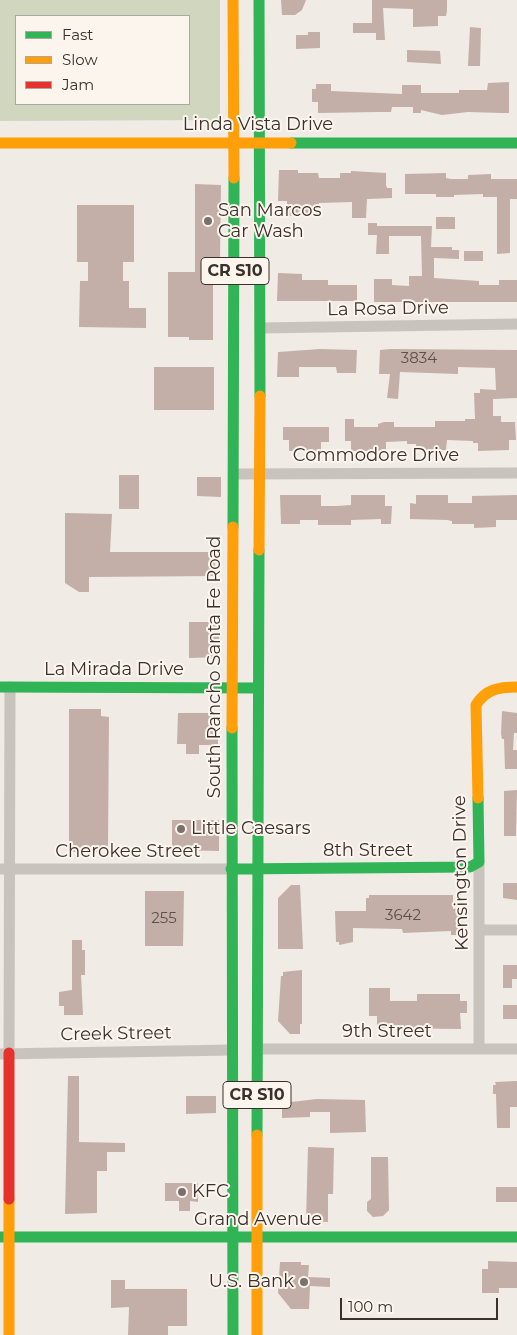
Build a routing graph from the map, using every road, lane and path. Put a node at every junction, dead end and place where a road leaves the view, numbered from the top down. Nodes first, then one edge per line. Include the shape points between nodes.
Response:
1 (233, 0) edge
2 (258, 0) edge
3 (259, 142) junction
4 (0, 143) edge
5 (233, 143) junction
6 (517, 143) edge
7 (517, 324) edge
8 (260, 328) junction
9 (517, 473) edge
10 (235, 474) junction
11 (260, 474) junction
12 (517, 687) edge
13 (5, 688) edge
14 (233, 688) junction
15 (258, 688) junction
16 (479, 862) junction
17 (4, 869) edge
18 (231, 869) junction
19 (256, 869) junction
20 (480, 930) junction
21 (517, 930) edge
22 (258, 1049) junction
23 (479, 1049) junction
24 (517, 1049) edge
25 (232, 1050) junction
26 (4, 1053) edge
27 (4, 1237) edge
28 (257, 1237) junction
29 (517, 1237) edge
30 (234, 1238) junction
31 (9, 1335) edge
32 (233, 1335) edge
33 (257, 1335) edge

1 - 5 main road, South Rancho Santa Fe Road / CR S10
2 - 3 main road, CR S10
3 - 5 main road, Linda Vista Drive
3 - 6 main road, Linda Vista Drive
3 - 8 main road, CR S10
4 - 5 main road, Linda Vista Drive
5 - 10 main road, South Rancho Santa Fe Road / CR S10
7 - 8 street, La Rosa Drive
8 - 11 main road, CR S10
9 - 11 street, Commodore Drive
10 - 11 street, Commodore Drive
10 - 14 main road, South Rancho Santa Fe Road / CR S10
11 - 15 main road, CR S10
12 - 16 main road, Kensington Drive via 489,690 476,705
13 - 14 main road, La Mirada Drive
13 - 17 street
14 - 15 main road, La Mirada Drive
14 - 18 main road, South Rancho Santa Fe Road / CR S10
15 - 19 main road, CR S10
16 - 19 main road, 8th Street via 470,868
16 - 20 street, Kensington Drive
17 - 18 street, Cherokee Street
17 - 26 street
18 - 19 main road, Cherokee Street
18 - 25 main road, South Rancho Santa Fe Road / CR S10
19 - 22 main road, CR S10
20 - 21 street
20 - 23 street, Kensington Drive
22 - 23 street, 9th Street
22 - 28 main road, CR S10
23 - 24 street, 9th Street
25 - 26 street, Creek Street
25 - 30 main road, South Rancho Santa Fe Road / CR S10
26 - 27 main road
27 - 30 main road, Grand Avenue
27 - 31 main road
28 - 29 main road, Grand Avenue
28 - 30 main road, Grand Avenue
28 - 33 main road, CR S10
30 - 32 main road, South Rancho Santa Fe Road / CR S10

